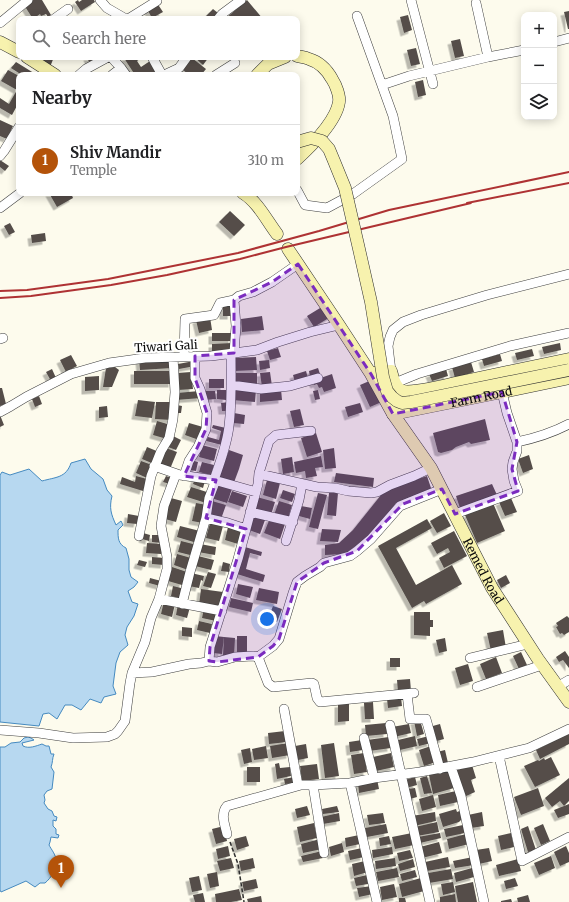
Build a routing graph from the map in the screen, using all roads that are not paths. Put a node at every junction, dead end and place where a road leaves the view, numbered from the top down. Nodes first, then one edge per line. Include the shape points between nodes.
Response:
1 (28, 0) edge
2 (100, 0) edge
3 (241, 0) edge
4 (411, 0) edge
5 (157, 1) dead end
6 (476, 3) dead end
7 (68, 9) dead end
8 (58, 16) edge
9 (122, 16) edge
10 (132, 16) edge
11 (220, 16) edge
12 (357, 16) dead end
13 (0, 23) edge
14 (569, 38) edge
15 (557, 41) edge
16 (0, 42) edge
17 (16, 48) edge
18 (521, 50) edge
19 (300, 57) edge
20 (488, 57) junction
21 (31, 60) edge
22 (104, 60) edge
23 (113, 60) edge
24 (154, 60) edge
25 (185, 60) edge
26 (278, 60) edge
27 (235, 63) dead end
28 (179, 68) junction
29 (124, 71) edge
30 (48, 72) edge
31 (82, 72) edge
32 (161, 72) edge
33 (170, 72) edge
34 (182, 72) edge
35 (221, 72) edge
36 (260, 72) edge
37 (430, 72) junction
38 (432, 84) dead end
39 (382, 85) junction
40 (16, 133) edge
41 (300, 141) edge
42 (0, 156) edge
43 (300, 156) edge
44 (16, 196) edge
45 (249, 196) edge
46 (300, 196) edge
47 (0, 208) edge
48 (277, 234) dead end
49 (288, 249) dead end
50 (298, 264) junction
51 (569, 274) edge
52 (234, 300) junction
53 (339, 325) junction
54 (569, 333) edge
55 (233, 354) junction
56 (195, 356) junction
57 (173, 357) junction
58 (184, 357) junction
59 (569, 359) edge
60 (569, 370) edge
61 (391, 371) junction
62 (371, 374) junction
63 (318, 378) dead end
64 (569, 378) edge
65 (395, 383) junction
66 (231, 385) junction
67 (502, 392) junction
68 (0, 412) edge
69 (393, 414) junction
70 (569, 424) edge
71 (311, 431) dead end
72 (517, 442) junction
73 (154, 466) junction
74 (431, 468) junction
75 (259, 474) junction
76 (180, 475) junction
77 (214, 480) junction
78 (302, 484) junction
79 (442, 489) junction
80 (256, 492) junction
81 (250, 512) junction
82 (455, 514) junction
83 (206, 518) junction
84 (292, 522) junction
85 (246, 529) junction
86 (139, 536) dead end
87 (286, 541) dead end
88 (159, 599) junction
89 (182, 604) junction
90 (222, 611) junction
91 (528, 644) junction
92 (258, 657) junction
93 (470, 658) dead end
94 (209, 661) junction
95 (542, 665) junction
96 (132, 673) junction
97 (569, 680) edge
98 (477, 687) dead end
99 (558, 687) junction
100 (569, 702) edge
101 (284, 709) dead end
102 (390, 725) dead end
103 (0, 730) edge
104 (569, 730) edge
105 (364, 738) dead end
106 (499, 756) junction
107 (451, 767) junction
108 (440, 769) junction
109 (401, 774) junction
110 (374, 778) junction
111 (350, 782) junction
112 (298, 785) junction
113 (313, 785) junction
114 (227, 834) road end
115 (569, 837) edge
116 (324, 853) dead end
117 (377, 902) edge
118 (430, 902) edge
119 (484, 902) edge

1 - 13 street
2 - 9 street via 107,8
3 - 11 street
4 - 37 street
5 - 10 street
6 - 20 street
7 - 8 street
12 - 39 street
14 - 15 street
16 - 17 street
18 - 20 street
19 - 43 street via 323,67 336,85 339,102 334,118
20 - 37 street
21 - 30 street
22 - 31 street
23 - 29 street
24 - 32 street
25 - 28 street
26 - 36 street via 268,64
27 - 35 street
28 - 33 street
28 - 34 street
37 - 38 street
37 - 39 street
39 - 46 street via 393,116 402,159 353,194 327,208 305,205
40 - 42 street
41 - 60 street, bridge via 311,138 322,141 329,150 345,188 360,249 383,377 387,391 392,397 402,403 411,402
44 - 47 street
45 - 48 street
49 - 50 street, Remed Road
50 - 52 street via 272,282
50 - 53 street, Remed Road
51 - 61 street via 487,295 403,322 393,330 390,337 388,346
52 - 55 street via 236,326
52 - 58 street via 220,303 214,315 185,319
53 - 55 street, Tiwari Gali via 256,350
53 - 62 street, Remed Road
54 - 65 street via 510,346
55 - 56 street, Tiwari Gali
55 - 66 street
56 - 58 street, Tiwari Gali
56 - 76 street via 195,378 207,413 206,429
57 - 58 street, Tiwari Gali
57 - 68 street, Tiwari Gali via 109,363 71,374
57 - 73 street via 173,419 169,438
59 - 65 street via 412,391 399,389
61 - 62 street
61 - 65 street
62 - 69 street, Remed Road
63 - 66 street via 290,386 261,389
64 - 67 street, Farm Road
66 - 77 street via 229,427
67 - 69 street, Farm Road
67 - 72 street
69 - 74 street, Remed Road
70 - 72 street via 540,437
71 - 75 street via 276,435 269,440
72 - 82 street via 512,469 518,491
73 - 76 street
73 - 86 street
74 - 78 street via 371,493
74 - 79 street, Remed Road
75 - 78 street
75 - 80 street
76 - 77 street
76 - 88 street via 164,506 161,526 168,557
77 - 80 street
77 - 83 street
78 - 84 street
79 - 82 street, Remed Road
79 - 92 street via 400,506 357,552 324,563 298,582 279,639
80 - 81 street
81 - 84 street
81 - 85 street
82 - 91 street, Remed Road via 492,588
83 - 85 street
83 - 89 street
84 - 87 street
85 - 90 street
88 - 89 street
88 - 96 street
89 - 90 street
90 - 94 street via 210,647
91 - 93 street
91 - 95 street, Remed Road
92 - 94 street
92 - 108 street via 268,683 273,687 314,684 320,702 410,693 410,720 426,719
94 - 96 street via 152,672
95 - 98 street
95 - 99 street, Remed Road
96 - 103 street via 125,721 115,734 107,737 73,738
97 - 99 street
99 - 100 street, Remed Road
101 - 112 street
102 - 109 street
104 - 106 street via 529,748
105 - 110 street
106 - 107 street
106 - 115 street via 522,860
107 - 108 street
107 - 119 street via 461,796
108 - 109 street
109 - 110 street
109 - 118 street
110 - 111 street
111 - 113 street
111 - 117 street
112 - 113 street
112 - 114 street via 227,806 223,813
113 - 116 street

